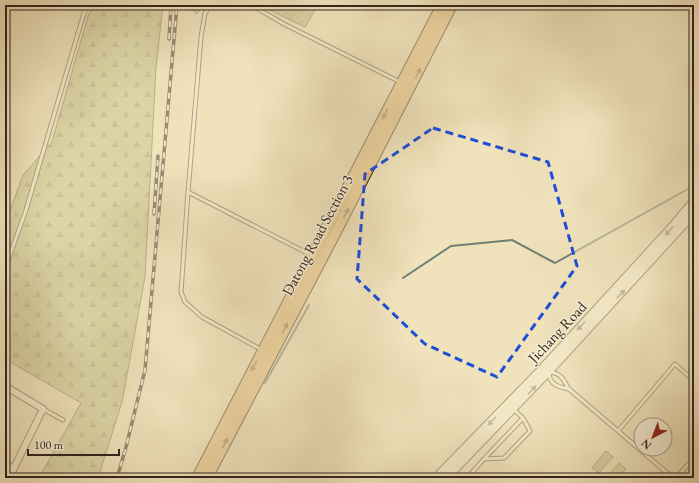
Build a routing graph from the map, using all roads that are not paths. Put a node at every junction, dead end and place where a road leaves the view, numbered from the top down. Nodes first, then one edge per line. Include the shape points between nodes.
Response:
1 (88, 5) edge
2 (211, 5) edge
3 (251, 5) edge
4 (442, 5) edge
5 (452, 5) edge
6 (401, 83) junction
7 (410, 88) junction
8 (188, 192) junction
9 (694, 201) edge
10 (694, 213) edge
11 (311, 256) junction
12 (5, 269) edge
13 (262, 350) junction
14 (271, 356) junction
15 (546, 370) junction
16 (694, 381) edge
17 (5, 386) edge
18 (569, 389) junction
19 (511, 407) junction
20 (43, 409) junction
21 (523, 418) junction
22 (63, 420) dead end
23 (618, 431) junction
24 (694, 458) edge
25 (484, 459) junction
26 (5, 462) edge
27 (13, 470) junction
28 (442, 477) edge
29 (9, 478) edge
30 (197, 478) edge
31 (207, 478) edge
32 (467, 478) edge
33 (673, 478) edge
34 (676, 478) edge

1 - 12 lane via 26,210
2 - 8 lane via 205,13 201,36
3 - 6 lane
4 - 6 main road, Datong Road Section 3
7 -> 5 main road, Datong Road Section 3
6 - 7 lane
6 -> 11 main road, Datong Road Section 3
14 -> 7 main road, Datong Road Section 3
8 - 11 lane
8 - 13 lane via 181,283 185,302 202,317
9 -> 15 street, Jichang Road
15 -> 10 street, Jichang Road
11 - 13 main road, Datong Road Section 3
13 - 14 lane
13 -> 30 main road, Datong Road Section 3
31 -> 14 main road, Datong Road Section 3
15 - 18 lane via 556,373
15 - 18 lane via 550,380 557,387
15 - 19 street, Jichang Road
16 - 23 lane via 675,364
17 - 20 street
18 - 23 lane
19 - 21 lane
19 - 28 street, Jichang Road
20 - 22 lane
20 - 27 street
21 - 25 lane
21 - 25 lane via 530,430 504,458
23 - 33 lane
24 - 34 lane
25 - 32 lane
26 - 27 street
27 - 29 street

